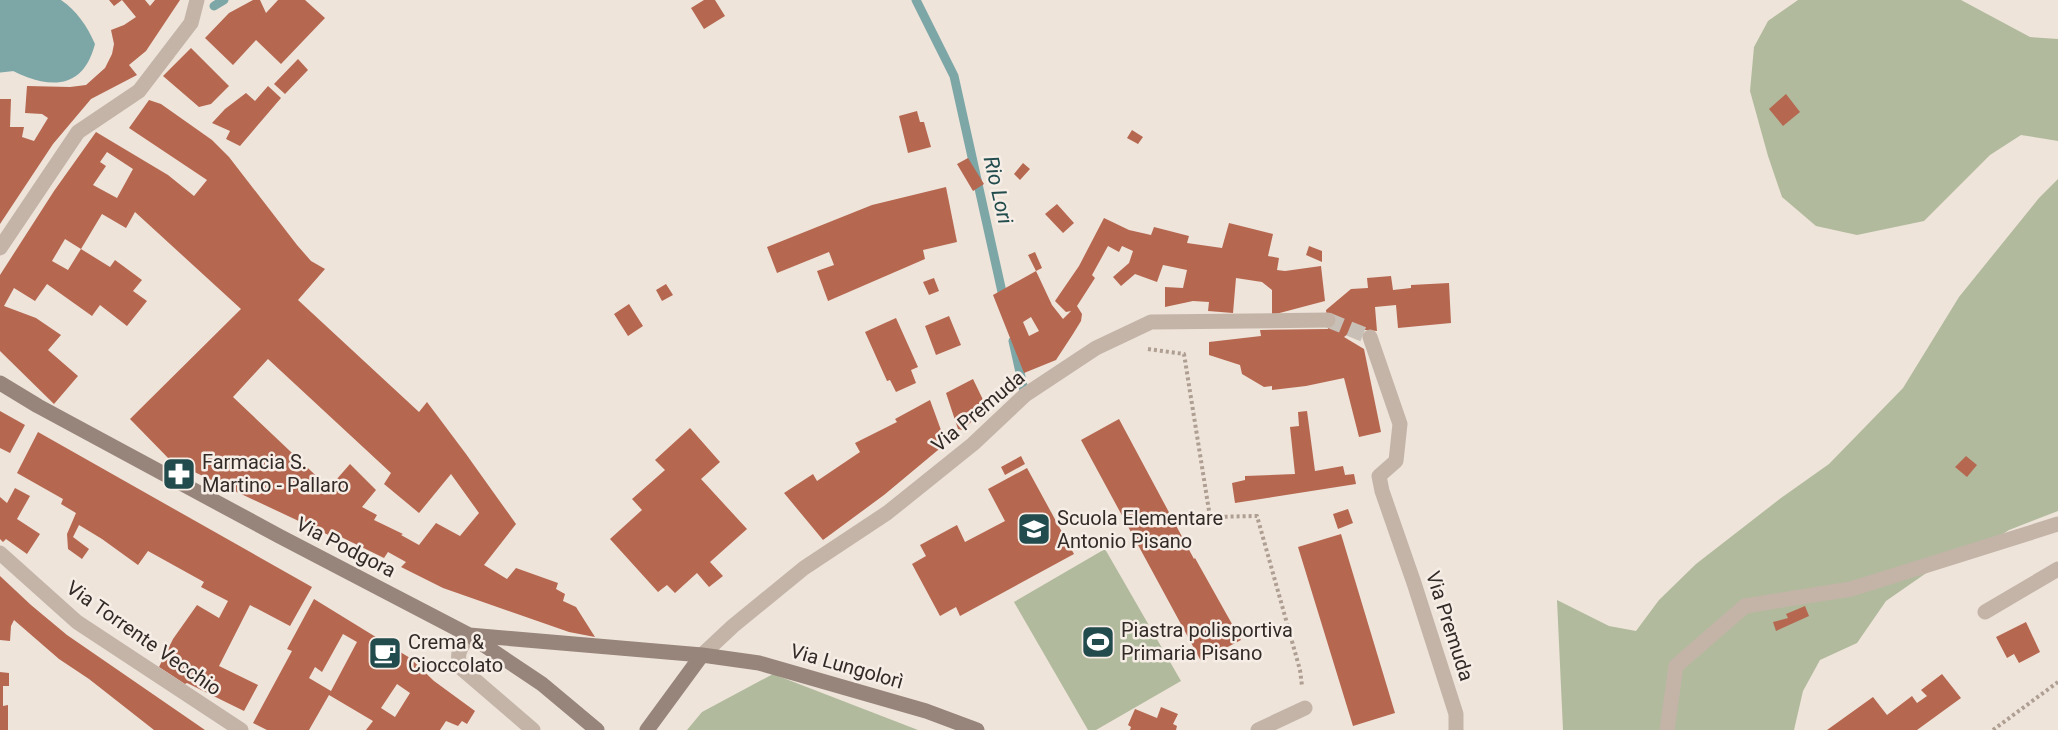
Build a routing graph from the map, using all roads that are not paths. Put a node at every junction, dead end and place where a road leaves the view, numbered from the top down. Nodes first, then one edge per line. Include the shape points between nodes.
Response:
1 (197, 0) edge
2 (0, 248) edge
3 (1328, 320) tunnel mouth
4 (1370, 337) dead end
5 (0, 383) edge
6 (2058, 524) edge
7 (0, 553) edge
8 (2058, 569) edge
9 (1985, 612) dead end
10 (470, 635) junction
11 (702, 655) junction
12 (1305, 708) road end
13 (241, 730) edge
14 (533, 730) edge
15 (597, 730) edge
16 (646, 730) edge
17 (977, 730) edge
18 (1258, 730) edge
19 (1456, 730) edge
20 (1667, 730) edge

1 - 2 street via 190,23 140,91 78,132
3 - 11 street, Via Premuda via 1151,322 1096,348 1025,395 887,513 804,568
4 - 19 street, Via Premuda via 1400,424 1396,461 1379,476 1382,491 1456,714
5 - 10 street, Via Podgora via 237,514
6 - 20 street via 1851,589 1745,606 1676,666
7 - 13 street, Via Torrente Vecchio via 77,622
8 - 9 street
10 - 11 street, Via Podgora
10 - 14 street via 457,659 461,669
10 - 15 street via 542,684
11 - 16 street
11 - 17 street, Via Lungolorì via 798,673
12 - 18 street

